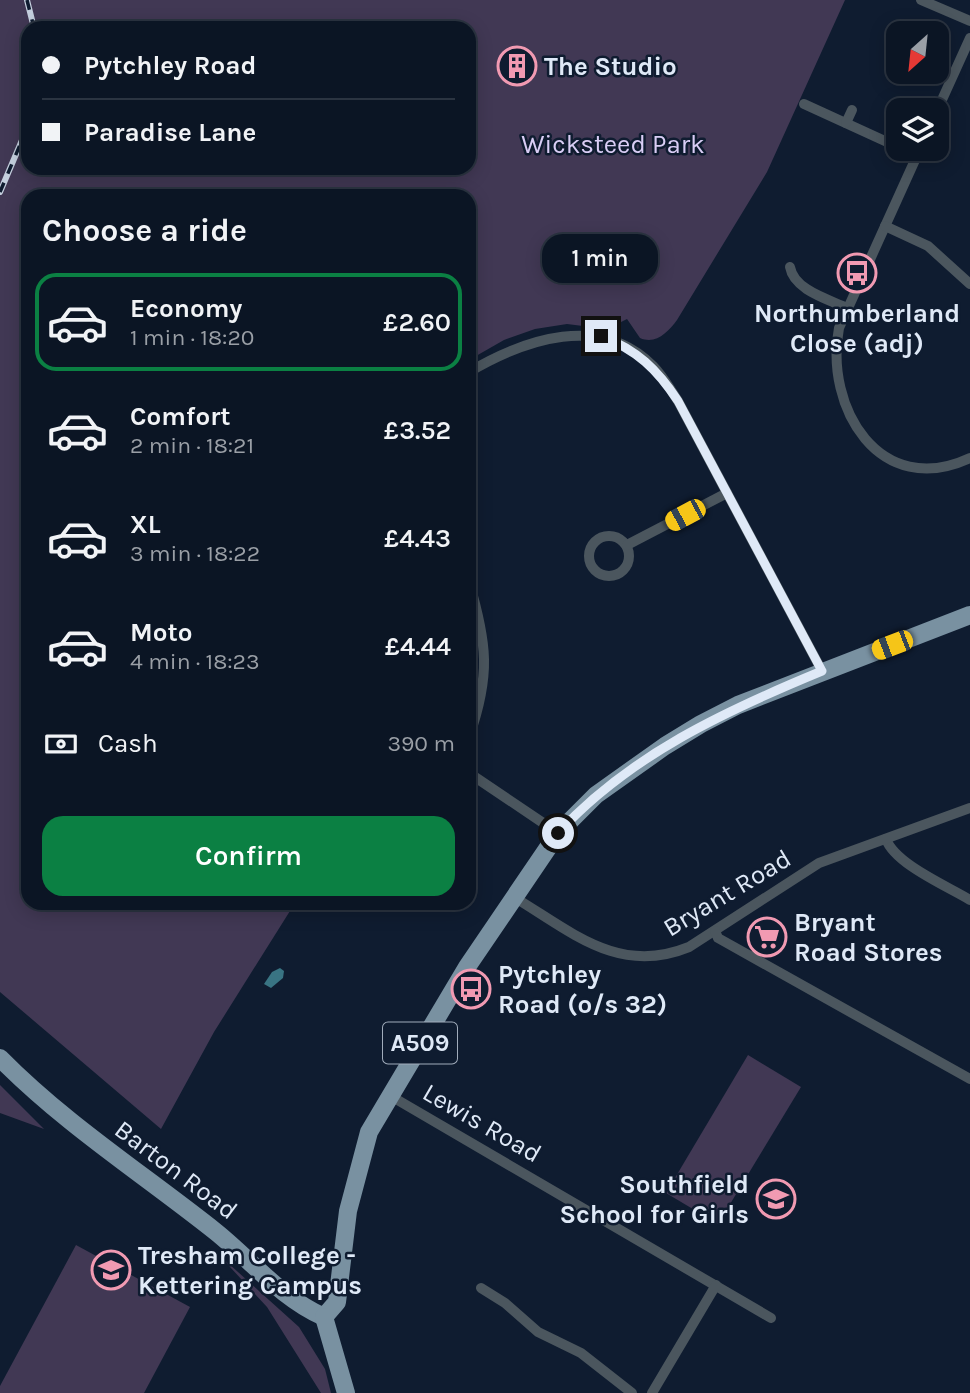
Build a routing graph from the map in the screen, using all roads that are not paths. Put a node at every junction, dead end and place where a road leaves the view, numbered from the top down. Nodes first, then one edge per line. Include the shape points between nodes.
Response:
1 (921, 0) edge
2 (970, 21) edge
3 (970, 38) edge
4 (943, 98) edge
5 (804, 104) dead end
6 (852, 110) dead end
7 (846, 123) junction
8 (886, 142) edge
9 (915, 161) edge
10 (885, 226) junction
11 (790, 267) dead end
12 (970, 284) edge
13 (847, 308) junction
14 (476, 369) edge
15 (970, 458) edge
16 (727, 493) junction
17 (627, 545) dead end
18 (476, 605) edge
19 (970, 615) edge
20 (822, 671) junction
21 (476, 714) edge
22 (476, 782) edge
23 (970, 808) edge
24 (558, 833) junction
25 (886, 839) junction
26 (512, 896) junction
27 (970, 900) edge
28 (715, 931) junction
29 (0, 1058) edge
30 (970, 1079) edge
31 (389, 1094) junction
32 (716, 1285) junction
33 (481, 1288) dead end
34 (324, 1317) junction
35 (771, 1318) dead end
36 (346, 1393) edge
37 (632, 1393) edge
38 (652, 1393) edge

1 - 2 street
3 - 4 street
5 - 7 street
6 - 7 street
7 - 8 street
9 - 10 street
10 - 12 street via 928,246
10 - 13 street
11 - 13 street via 802,286
13 - 15 street via 835,351 836,374 849,412 870,444 881,455 914,468 944,468
14 - 16 street via 551,338 601,336 620,343 663,378
16 - 17 street
16 - 20 street
18 - 21 street via 485,655 484,687
19 - 20 main road, A509
20 - 24 main road, A509 via 738,705 665,746 596,795
22 - 24 street
23 - 25 street, Bryant Road
24 - 26 main road, A509
25 - 27 street via 888,847 905,861
25 - 28 street, Bryant Road via 819,863
26 - 28 street, Bryant Road via 602,948 634,958 666,957
26 - 31 main road, A509
28 - 30 street via 718,938
29 - 34 main road, Barton Road via 71,1124 222,1237 296,1303
31 - 32 street, Lewis Road
31 - 34 main road, A509 via 359,1164 348,1211 338,1301
32 - 35 street, Lewis Road
32 - 38 street
33 - 37 street via 538,1332 581,1353
34 - 36 main road

